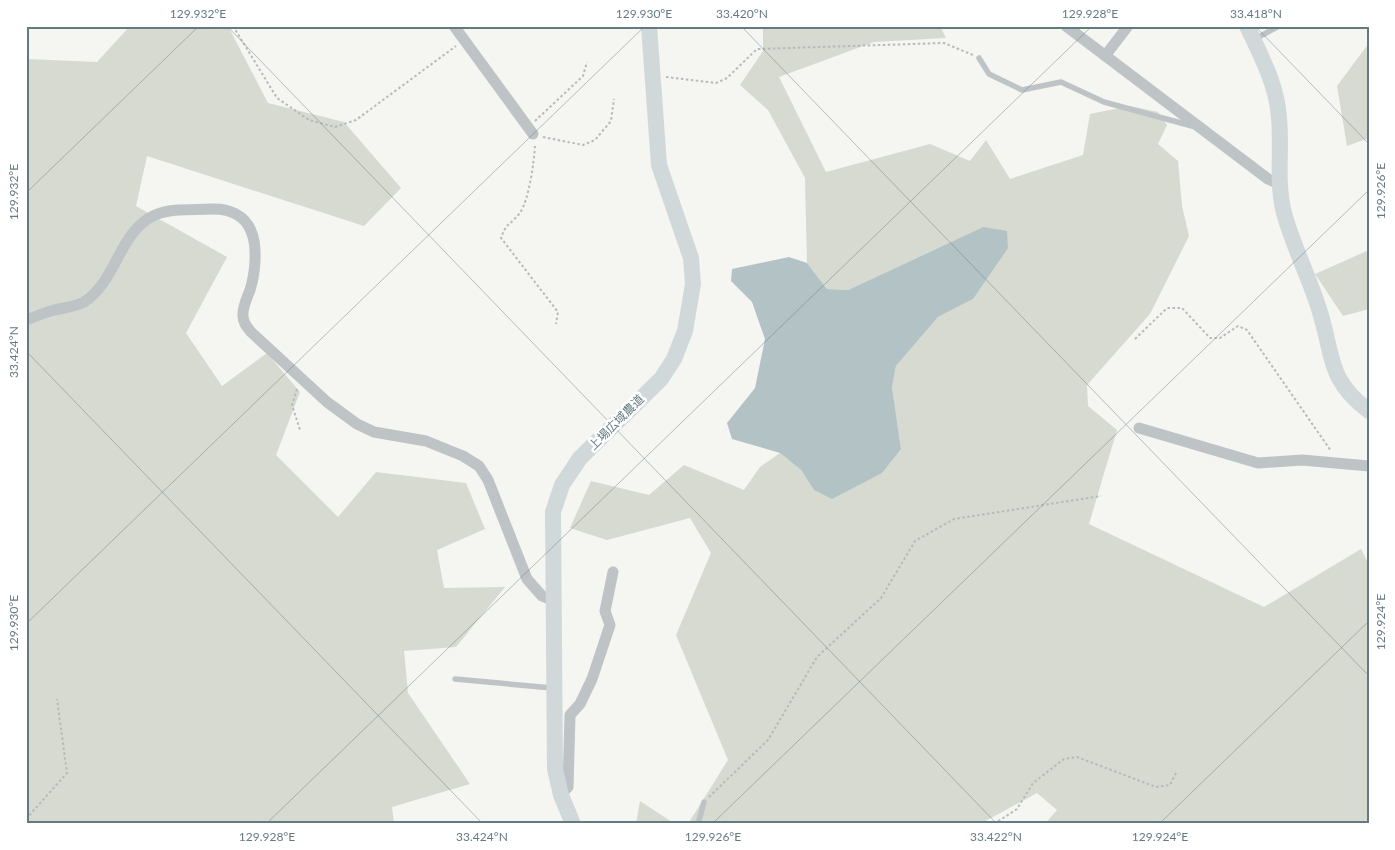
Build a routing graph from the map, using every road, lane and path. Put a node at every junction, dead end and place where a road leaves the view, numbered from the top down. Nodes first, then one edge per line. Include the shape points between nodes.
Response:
1 (233, 26) edge
2 (454, 26) edge
3 (649, 26) edge
4 (1066, 26) edge
5 (1128, 26) edge
6 (1279, 26) edge
7 (1250, 33) edge
8 (464, 40) junction
9 (1105, 56) junction
10 (979, 58) joint
11 (587, 62) dead end
12 (652, 75) junction
13 (614, 99) dead end
14 (1201, 129) junction
15 (530, 130) junction
16 (1279, 184) junction
17 (26, 320) edge
18 (556, 324) dead end
19 (1135, 339) dead end
20 (300, 378) junction
21 (1369, 411) edge
22 (1139, 428) dead end
23 (300, 430) dead end
24 (1340, 463) junction
25 (1369, 466) edge
26 (1101, 496) dead end
27 (613, 572) dead end
28 (554, 601) junction
29 (455, 679) dead end
30 (554, 688) junction
31 (57, 699) dead end
32 (1176, 773) dead end
33 (561, 794) junction
34 (704, 802) joint
35 (26, 819) edge
36 (573, 824) edge
37 (698, 824) edge
38 (994, 824) edge

1 - 8 path via 277,98 308,120 335,128 356,120
2 - 8 street
3 - 12 street, 上場広域農道
4 - 9 street
5 - 9 street
6 - 7 lane
7 - 16 street via 1270,72 1279,117
8 - 15 street
9 - 14 street
10 - 12 path via 944,43 756,49 727,78 716,83
10 - 14 lane via 989,74 1022,90 1062,82 1104,102
11 - 15 path via 583,76
12 - 28 street, 上場広域農道 via 659,166 691,258 693,284 685,331 674,359 661,379 580,458 562,484 553,512
13 - 15 path via 611,121 596,140 583,145
14 - 16 street
15 - 18 path via 535,147 525,204 505,226 501,238 558,312
16 - 21 street via 1284,213 1320,310 1335,375 1352,398
17 - 20 street via 83,303 98,291 129,239 155,215 219,208 236,213 252,232 255,259 251,287 242,313 243,322
19 - 24 path via 1167,308 1182,308 1210,338 1220,338 1238,326 1248,330
20 - 23 path via 292,405
20 - 28 street via 357,424 374,432 426,441 479,466 488,480 527,578 542,596
22 - 24 street via 1258,464 1302,460
24 - 25 street
26 - 34 path via 954,519 915,541 881,598 817,658 768,740
27 - 33 street via 604,611 610,625 592,679 580,704 570,715 568,786
28 - 30 street, 上場広域農道
29 - 30 lane
30 - 33 street, 上場広域農道 via 555,769
31 - 35 path via 67,774
32 - 38 path via 1170,785 1156,787 1077,758 1064,759 1033,783 1017,809
33 - 36 street, 上場広域農道
34 - 37 lane

